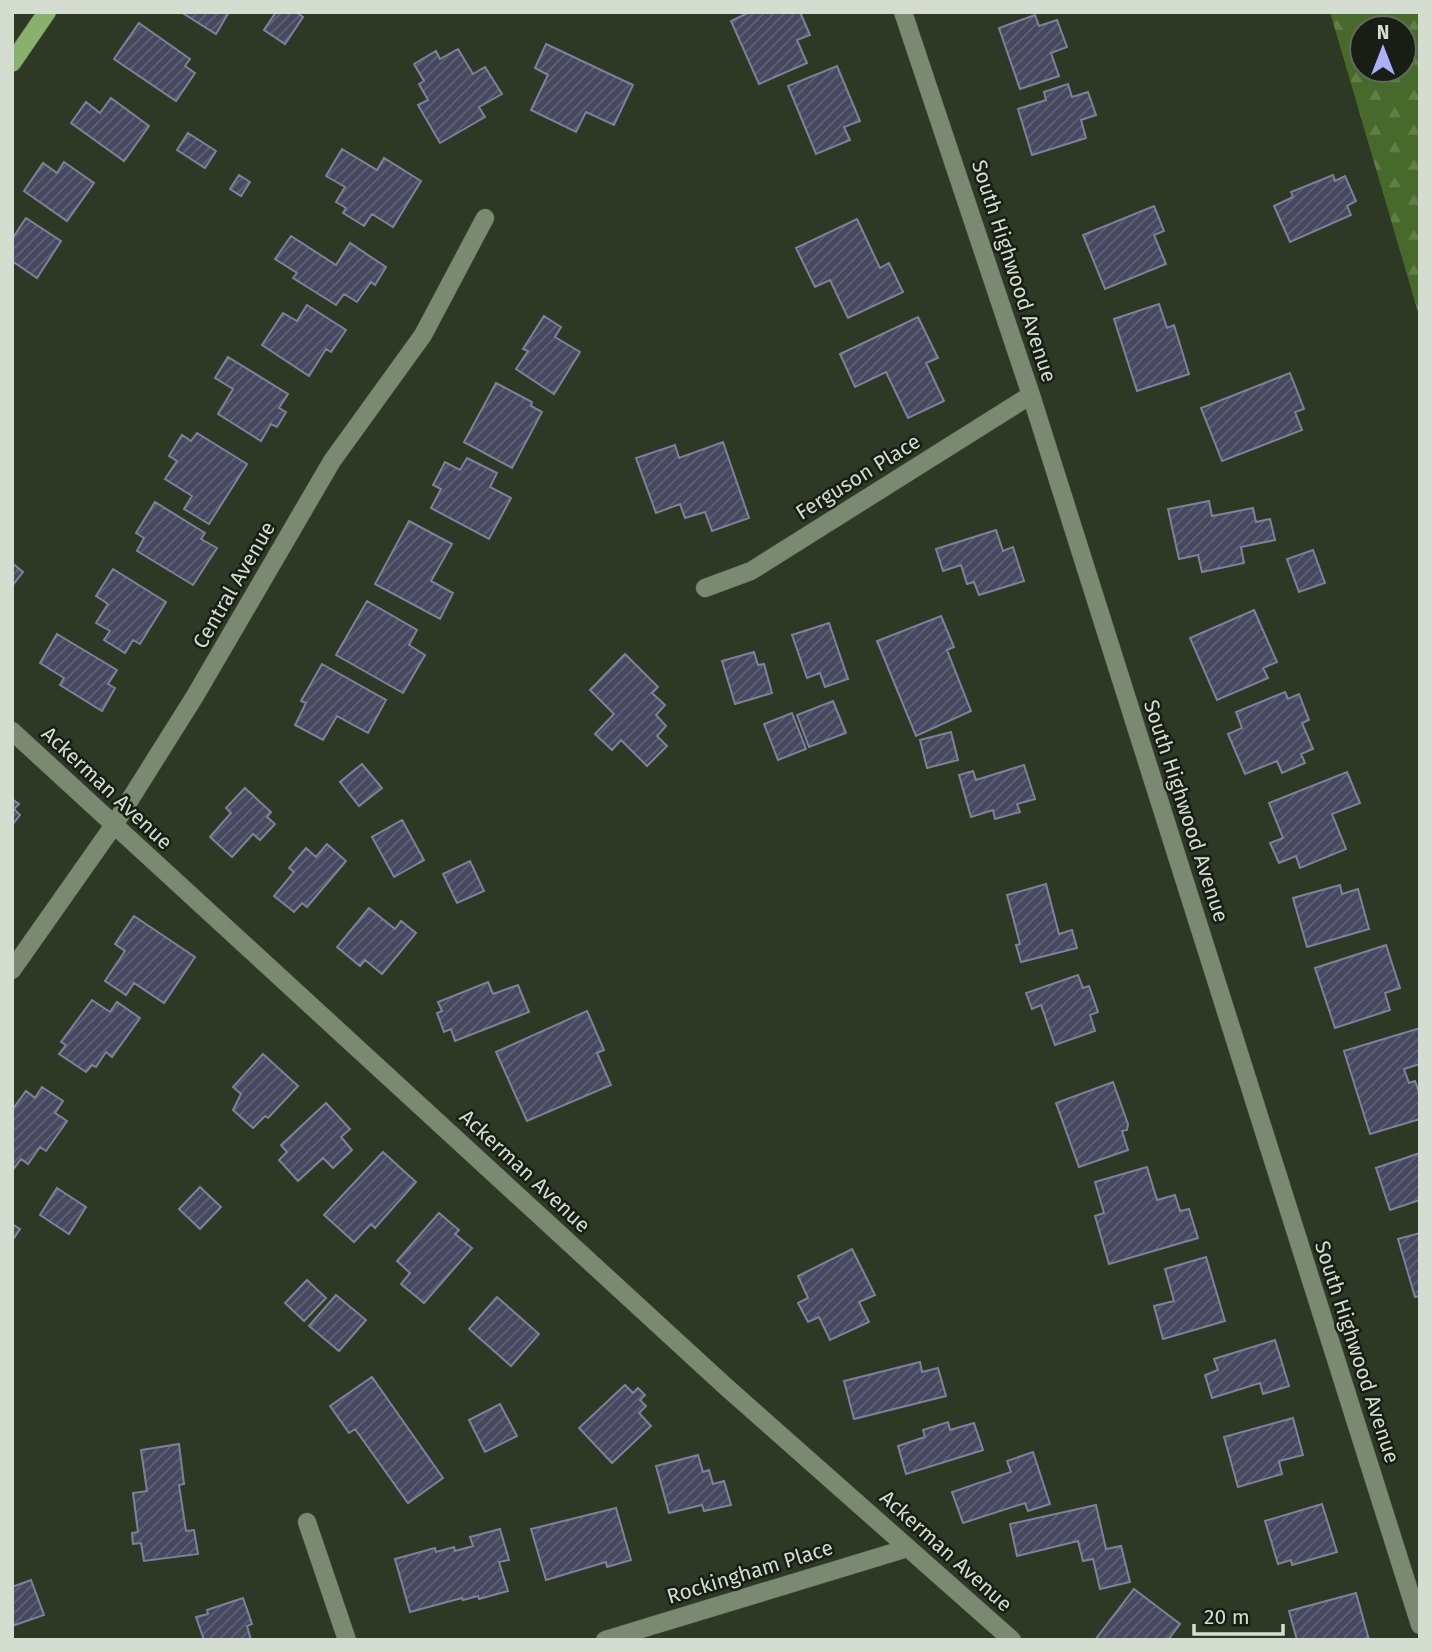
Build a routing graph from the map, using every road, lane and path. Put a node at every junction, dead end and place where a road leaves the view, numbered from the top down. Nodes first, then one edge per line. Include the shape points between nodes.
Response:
1 (47, 12) edge
2 (903, 12) edge
3 (12, 63) edge
4 (485, 218) dead end
5 (1031, 395) junction
6 (705, 588) dead end
7 (12, 731) edge
8 (114, 825) junction
9 (12, 970) edge
10 (307, 1522) dead end
11 (908, 1548) junction
12 (1420, 1626) edge
13 (347, 1640) edge
14 (605, 1640) edge
15 (1012, 1640) edge

1 - 3 main road
2 - 5 street, South Highwood Avenue
4 - 8 street, Central Avenue via 423,335 332,461
5 - 6 street, Ferguson Place via 751,572
5 - 12 street, South Highwood Avenue
7 - 8 street, Ackerman Avenue
8 - 9 street, Central Avenue
8 - 11 street, Ackerman Avenue
10 - 13 street
11 - 14 street, Rockingham Place
11 - 15 street, Ackerman Avenue

